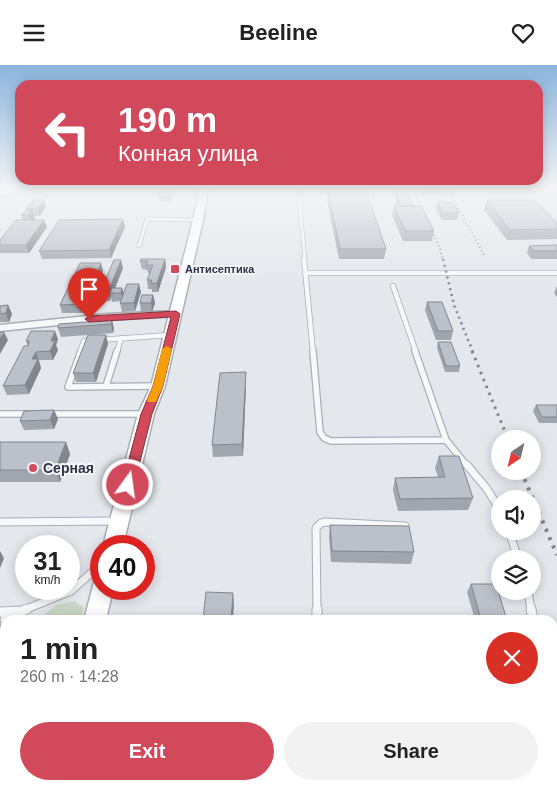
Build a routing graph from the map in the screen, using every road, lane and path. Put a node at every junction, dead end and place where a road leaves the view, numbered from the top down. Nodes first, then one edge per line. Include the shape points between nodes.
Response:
1 (198, 220) edge
2 (147, 221) edge
3 (301, 221) edge
4 (139, 246) dead end
5 (305, 273) junction
6 (557, 273) edge
7 (393, 286) dead end
8 (176, 314) junction
9 (0, 328) edge
10 (170, 335) junction
11 (121, 339) junction
12 (106, 386) junction
13 (158, 386) junction
14 (146, 414) junction
15 (0, 415) edge
16 (446, 440) junction
17 (491, 495) edge
18 (119, 521) junction
19 (0, 522) edge
20 (405, 526) edge
21 (116, 535) edge
22 (90, 574) edge
23 (100, 600) edge
24 (530, 600) edge
25 (22, 611) junction
26 (13, 615) edge
27 (21, 615) edge
28 (96, 615) edge
29 (317, 615) edge
30 (532, 615) edge

1 - 8 street
2 - 4 lane
3 - 5 lane
5 - 6 lane
5 - 16 lane via 320,432 324,438 331,441
7 - 16 lane
8 - 9 street
8 - 10 street
10 - 11 lane
10 - 13 street
11 - 12 lane
11 - 12 lane via 84,341 68,387
12 - 13 lane
13 - 14 street
14 - 15 lane
14 - 18 street
16 - 17 lane
18 - 19 lane
18 - 21 street
20 - 29 lane via 319,523 316,528
22 - 25 lane via 71,591
23 - 28 street
24 - 30 lane
25 - 26 lane
25 - 27 lane

